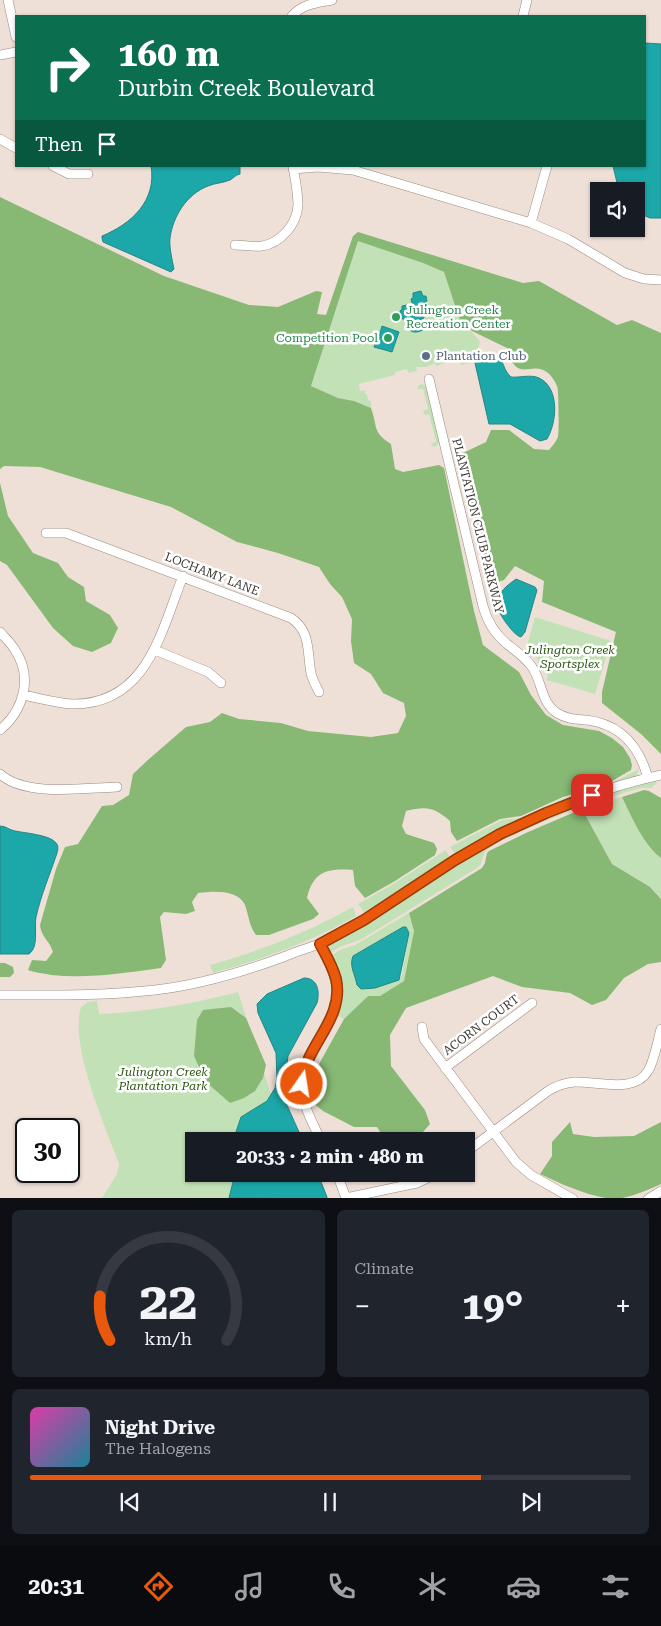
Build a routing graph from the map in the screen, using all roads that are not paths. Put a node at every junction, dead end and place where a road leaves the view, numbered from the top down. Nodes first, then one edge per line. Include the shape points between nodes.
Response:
1 (8, 0) edge
2 (332, 0) edge
3 (526, 0) edge
4 (293, 15) edge
5 (523, 15) edge
6 (15, 32) edge
7 (15, 52) edge
8 (0, 55) edge
9 (0, 140) edge
10 (15, 148) edge
11 (55, 167) edge
12 (547, 167) edge
13 (293, 168) edge
14 (88, 174) dead end
15 (531, 223) junction
16 (235, 244) dead end
17 (661, 280) edge
18 (429, 379) dead end
19 (46, 533) dead end
20 (183, 576) junction
21 (0, 632) edge
22 (154, 650) junction
23 (221, 683) dead end
24 (319, 692) dead end
25 (23, 695) junction
26 (0, 730) edge
27 (0, 774) edge
28 (661, 775) edge
29 (648, 778) junction
30 (117, 787) dead end
31 (320, 944) junction
32 (0, 995) edge
33 (532, 1003) dead end
34 (422, 1026) dead end
35 (661, 1030) edge
36 (445, 1068) junction
37 (317, 1132) edge
38 (493, 1132) junction
39 (475, 1145) edge
40 (340, 1182) edge
41 (419, 1182) edge
42 (661, 1192) edge
43 (346, 1198) edge
44 (573, 1198) edge
45 (648, 1198) edge

1 - 6 street
2 - 4 street via 304,6
3 - 5 street
7 - 8 street
9 - 10 street
11 - 14 street via 69,174
12 - 15 street
13 - 15 street via 353,170
13 - 16 street via 297,214 292,224 274,242 263,246
15 - 17 street via 625,273
18 - 29 street, PLANTATION CLUB PARKWAY via 489,622 501,638 531,665 553,710 566,718 599,722 621,732 637,750
19 - 20 street, LOCHAMY LANE via 66,533
20 - 22 street
20 - 24 street, LOCHAMY LANE via 297,622 305,633 311,675
21 - 25 street via 21,660 25,677
22 - 23 street via 208,672
22 - 25 street via 136,678 105,698 71,704
25 - 26 street via 15,715
27 - 30 street via 12,783 32,789
28 - 29 street
29 - 31 street via 576,801 500,834
31 - 32 street via 240,972 163,989 78,996
31 - 37 street via 336,977 337,997 332,1016 305,1065 302,1084 303,1098
33 - 36 street, ACORN COURT
34 - 36 street via 424,1039
35 - 38 street via 649,1070 642,1078 625,1084 574,1082 557,1086
36 - 38 street
38 - 39 street
38 - 44 street via 524,1170
40 - 43 street
41 - 43 street
42 - 45 street

